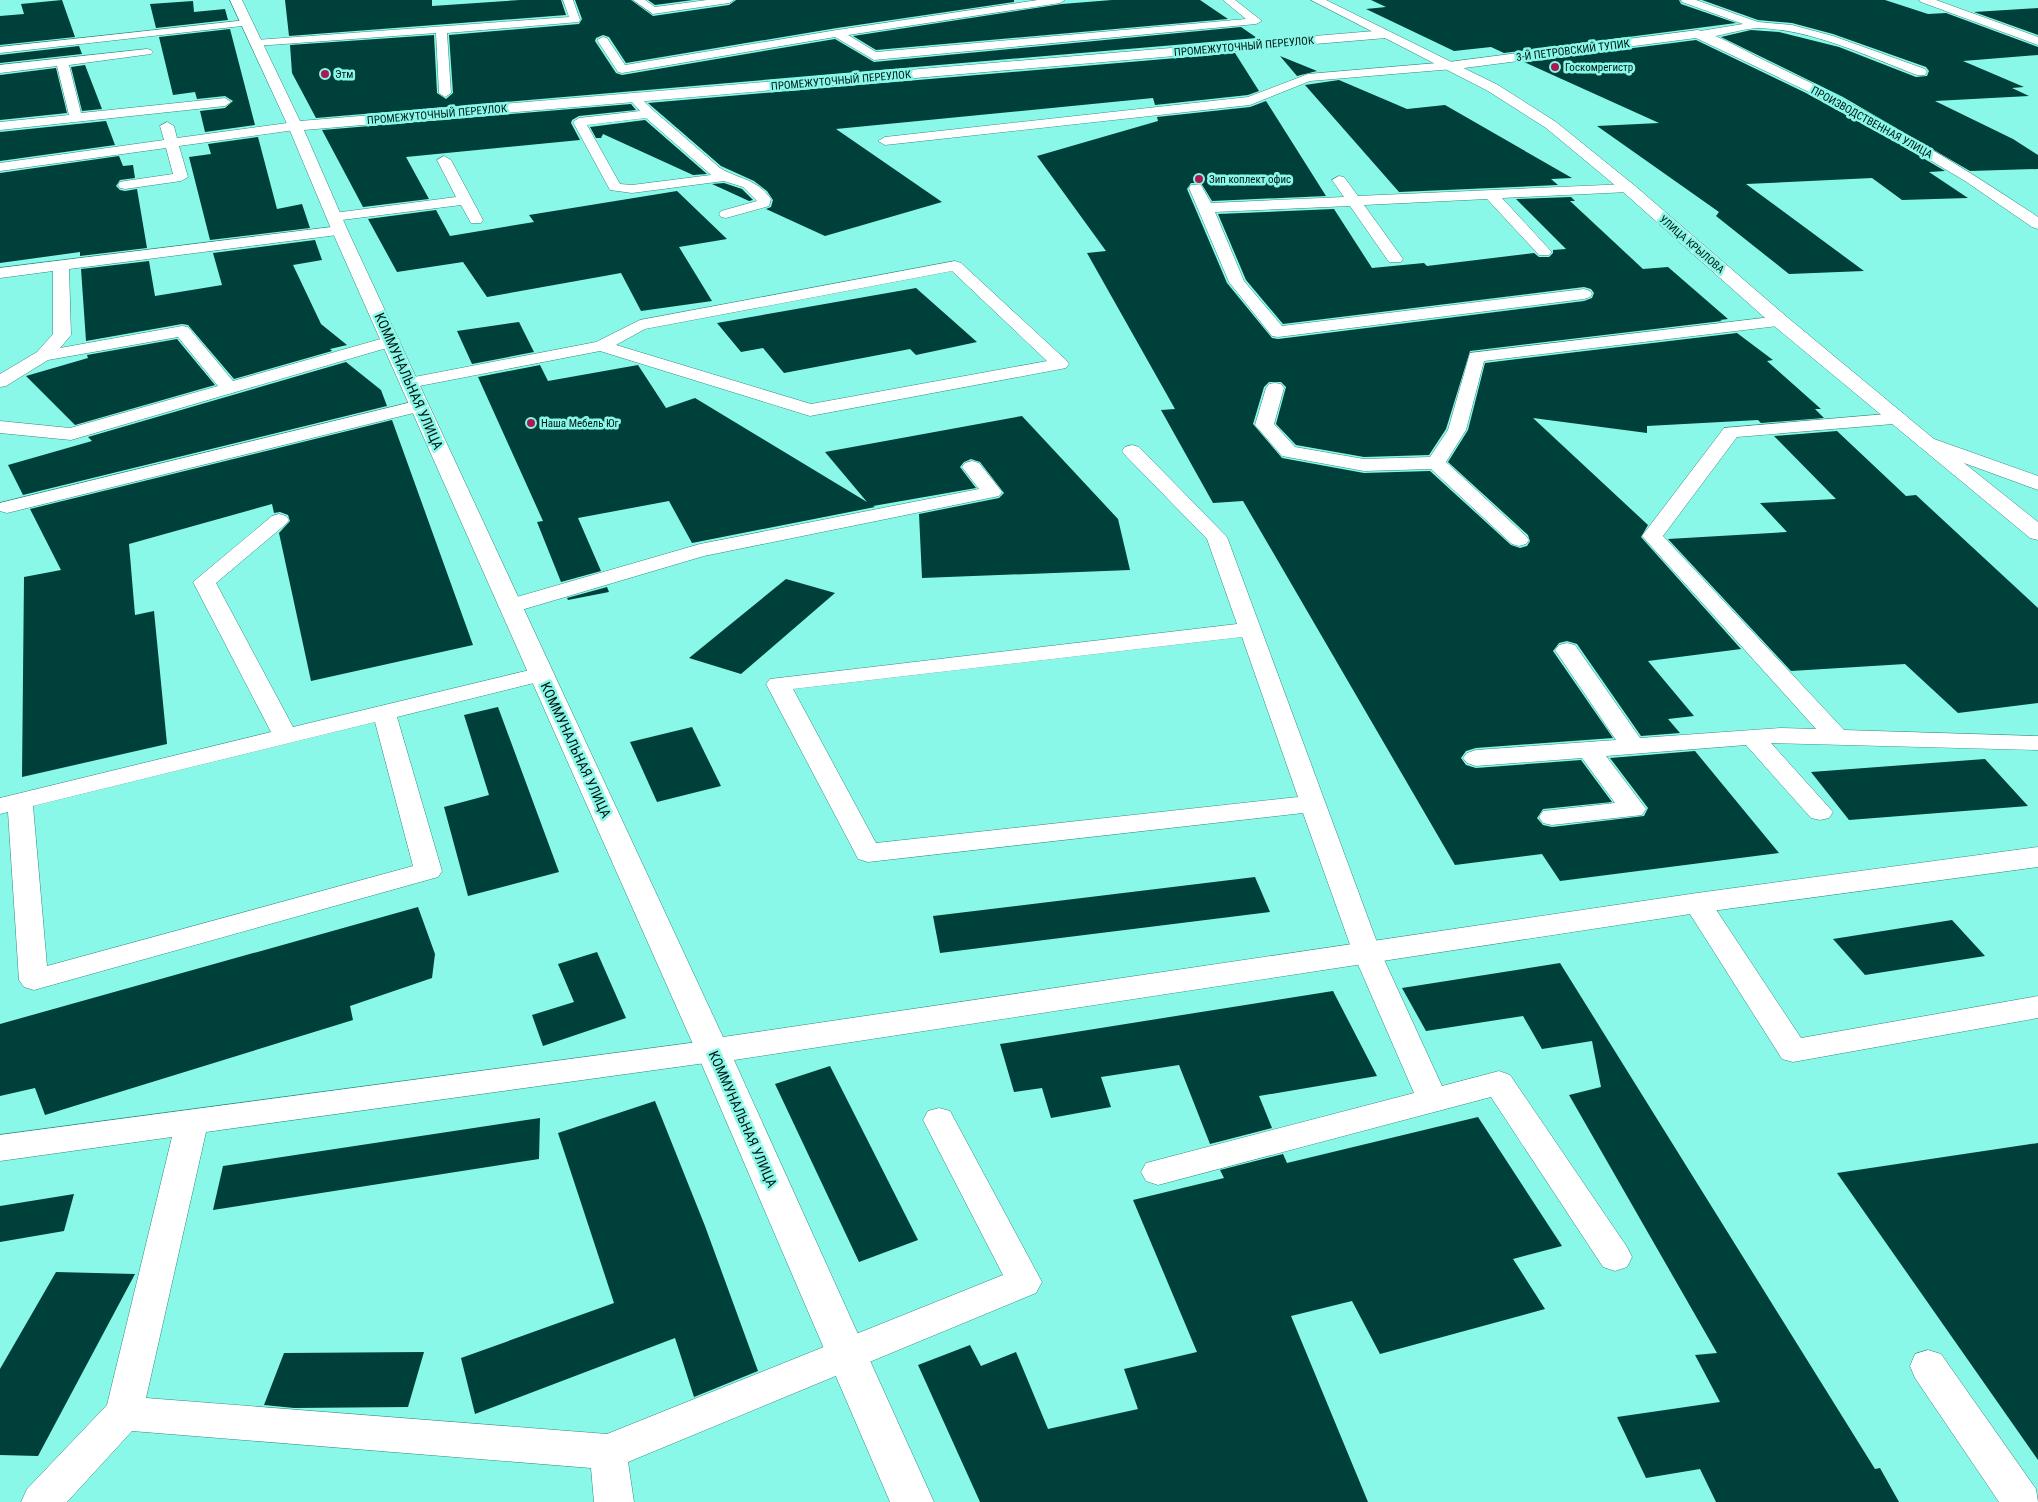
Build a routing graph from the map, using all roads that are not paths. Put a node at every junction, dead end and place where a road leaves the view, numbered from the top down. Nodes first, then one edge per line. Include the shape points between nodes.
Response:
1 (568, 0) edge
2 (638, 0) edge
3 (729, 0) edge
4 (1060, 0) edge
5 (1228, 0) edge
6 (1317, 0) edge
7 (1686, 0) edge
8 (1925, 0) edge
9 (247, 22) edge
10 (1757, 25) junction
11 (441, 30) junction
12 (837, 33) junction
13 (1386, 34) junction
14 (1698, 34) junction
15 (603, 40) dead end
16 (2038, 41) edge
17 (0, 50) edge
18 (147, 52) dead end
19 (62, 62) junction
20 (1449, 66) junction
21 (0, 69) edge
22 (1921, 72) dead end
23 (445, 93) dead end
24 (635, 98) junction
25 (225, 102) dead end
26 (164, 109) junction
27 (649, 114) junction
28 (76, 118) junction
29 (0, 126) edge
30 (295, 126) junction
31 (885, 141) dead end
32 (170, 143) junction
33 (444, 160) dead end
34 (0, 167) edge
35 (725, 177) junction
36 (1339, 180) dead end
37 (125, 185) dead end
38 (1196, 188) dead end
39 (1628, 188) junction
40 (1491, 195) junction
41 (465, 200) junction
42 (1356, 202) junction
43 (1206, 208) junction
44 (726, 214) dead end
45 (476, 220) dead end
46 (337, 224) junction
47 (2038, 224) edge
48 (1544, 252) dead end
49 (1395, 259) dead end
50 (61, 265) junction
51 (0, 273) edge
52 (1584, 294) dead end
53 (1780, 321) junction
54 (391, 341) junction
55 (601, 346) junction
56 (44, 356) junction
57 (0, 382) edge
58 (229, 388) junction
59 (1276, 388) dead end
60 (415, 394) junction
61 (1898, 419) junction
62 (0, 427) edge
63 (1927, 443) junction
64 (1132, 451) dead end
65 (1436, 463) junction
66 (972, 467) dead end
67 (2038, 483) edge
68 (7, 507) dead end
69 (279, 520) dead end
70 (2038, 534) edge
71 (1518, 540) dead end
72 (512, 606) junction
73 (1250, 629) junction
74 (1567, 650) dead end
75 (542, 674) junction
76 (384, 712) junction
77 (285, 736) junction
78 (1836, 736) junction
79 (1752, 737) junction
80 (2038, 743) edge
81 (1633, 746) junction
82 (1589, 750) junction
83 (1476, 758) dead end
84 (10, 803) edge
85 (1313, 804) junction
86 (1820, 812) dead end
87 (1552, 817) dead end
88 (2038, 857) edge
89 (1697, 903) junction
90 (1367, 953) junction
91 (2038, 1007) edge
92 (714, 1051) junction
93 (1432, 1100) junction
94 (939, 1120) dead end
95 (192, 1122) junction
96 (0, 1148) edge
97 (1158, 1172) dead end
98 (1615, 1257) dead end
99 (847, 1356) junction
100 (1928, 1366) dead end
101 (124, 1413) junction
102 (608, 1452) junction
103 (41, 1502) edge
104 (614, 1502) edge
105 (912, 1502) edge
106 (2022, 1502) edge

1 - 11 lane via 575,20
2 - 3 lane via 653,11
4 - 12 lane
5 - 12 lane via 1256,21 874,56
6 - 13 street, УЛИЦА КРЫЛОВА
7 - 10 lane
8 - 16 street
9 - 11 lane
9 - 17 lane
9 - 30 street, КОММУНАЛЬНАЯ УЛИЦА
10 - 14 lane
10 - 22 lane via 1792,28 1829,38
11 - 23 lane
12 - 15 lane via 622,68
13 - 20 street, УЛИЦА КРЫЛОВА
13 - 24 street, ПРОМЕЖУТОЧНЫЙ ПЕРЕУЛОК
14 - 20 street, 3-Й ПЕТРОВСКИЙ ТУПИК
14 - 47 street, ПРОИЗВОДСТВЕННАЯ УЛИЦА via 1812,88 1905,139
18 - 19 lane
19 - 21 lane
19 - 28 lane
20 - 31 lane via 1308,78 1250,101
20 - 39 street, УЛИЦА КРЫЛОВА via 1493,88 1543,120
24 - 27 lane
24 - 30 street, ПРОМЕЖУТОЧНЫЙ ПЕРЕУЛОК
25 - 26 lane
26 - 28 lane
26 - 32 lane
27 - 35 lane
27 - 35 lane via 579,122 615,187 622,190
28 - 29 lane
30 - 32 lane
30 - 46 street, КОММУНАЛЬНАЯ УЛИЦА
32 - 34 lane
32 - 37 lane via 181,177
33 - 41 lane
35 - 44 lane via 748,184 764,198 764,202 758,205
36 - 42 lane
38 - 43 lane
39 - 40 lane
39 - 53 street, УЛИЦА КРЫЛОВА
40 - 42 lane
40 - 48 lane
41 - 45 lane
41 - 46 lane
42 - 43 lane
42 - 49 lane
43 - 52 lane via 1237,282 1278,332
46 - 50 lane
46 - 54 street, КОММУНАЛЬНАЯ УЛИЦА
50 - 51 lane
50 - 56 lane via 62,335
53 - 61 street, УЛИЦА КРЫЛОВА
53 - 65 lane via 1476,357 1457,430
54 - 58 lane
54 - 60 street, КОММУНАЛЬНАЯ УЛИЦА
55 - 55 lane via 810,410 1060,364 955,266 640,325
55 - 60 lane
56 - 57 lane
56 - 58 lane via 182,331
58 - 62 lane via 71,434
59 - 65 lane via 1264,425 1289,452 1364,465
60 - 68 lane
60 - 72 street, КОММУНАЛЬНАЯ УЛИЦА
61 - 63 street, УЛИЦА КРЫЛОВА
61 - 78 lane via 1731,432 1652,536
63 - 67 street
63 - 70 street, УЛИЦА КРЫЛОВА
64 - 73 lane via 1217,536
65 - 71 lane
66 - 72 lane via 992,492 700,550
69 - 77 lane via 204,582
72 - 75 street, КОММУНАЛЬНАЯ УЛИЦА
73 - 85 lane
73 - 85 lane via 778,684 868,853
74 - 81 lane
75 - 76 lane
75 - 92 street, КОММУНАЛЬНАЯ УЛИЦА
76 - 77 lane
76 - 84 lane via 428,871 34,980
77 - 84 lane
78 - 79 lane
78 - 80 lane
79 - 81 lane
79 - 86 lane
81 - 82 lane
82 - 83 lane
82 - 87 lane via 1633,809
85 - 90 lane
88 - 89 street
89 - 90 street
89 - 91 lane via 1793,1051
90 - 92 street
90 - 93 lane
92 - 95 lane
92 - 99 street, КОММУНАЛЬНАЯ УЛИЦА
93 - 97 lane
93 - 98 lane via 1499,1084
94 - 99 lane via 1024,1282
95 - 96 lane
95 - 101 lane
99 - 102 lane
99 - 105 street, КОММУНАЛЬНАЯ УЛИЦА
100 - 106 lane
101 - 102 lane
101 - 103 lane
102 - 104 lane

